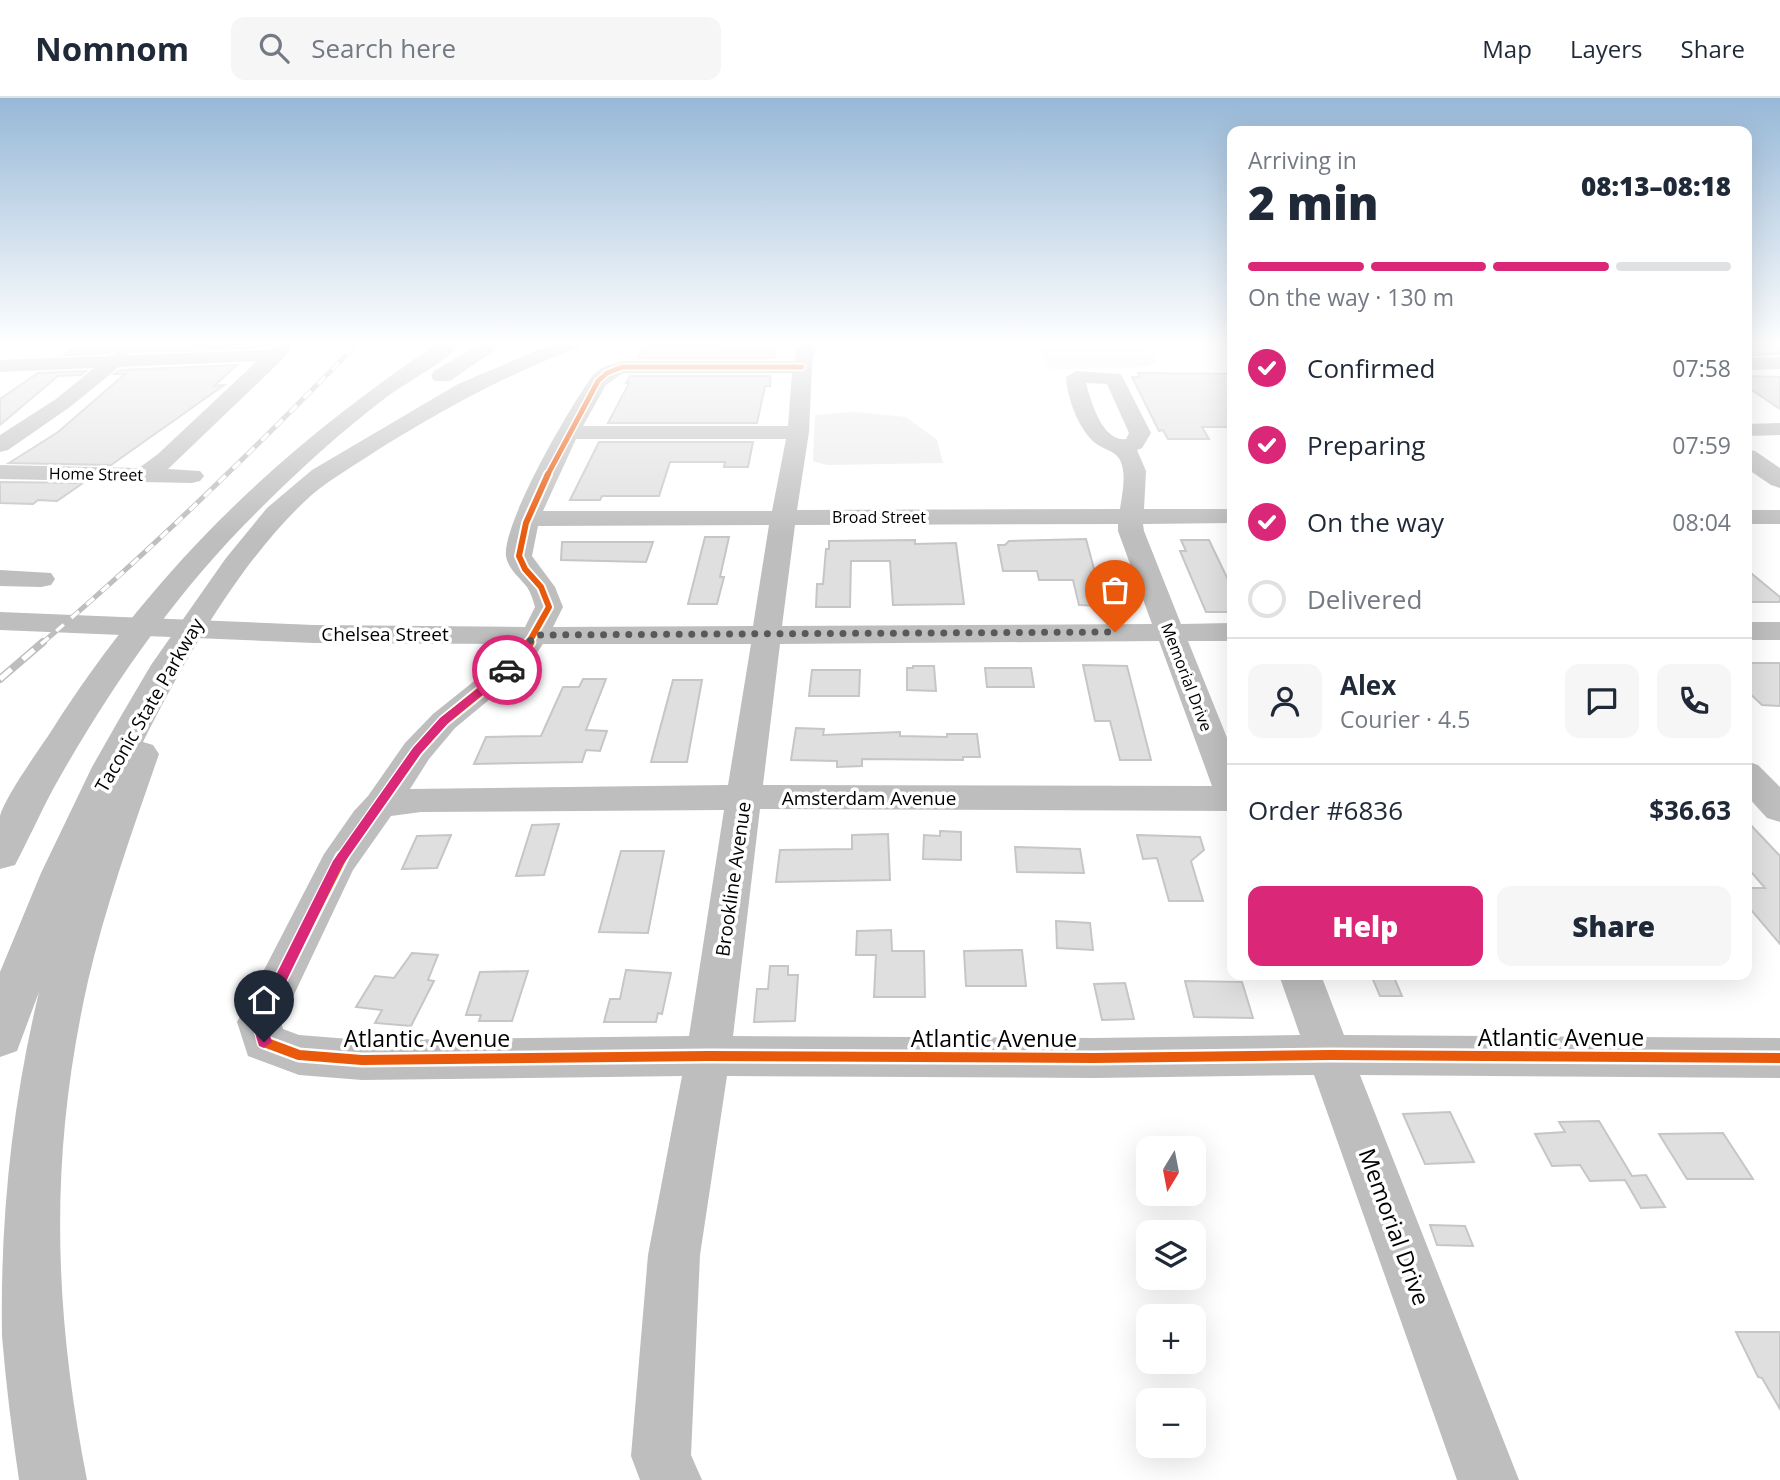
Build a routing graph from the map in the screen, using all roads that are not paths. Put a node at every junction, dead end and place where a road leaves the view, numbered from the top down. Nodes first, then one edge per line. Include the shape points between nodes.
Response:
1 (58, 407) edge
2 (220, 407) edge
3 (357, 407) edge
4 (369, 407) edge
5 (398, 407) edge
6 (430, 407) edge
7 (583, 407) edge
8 (800, 407) edge
9 (1087, 407) edge
10 (1128, 407) edge
11 (1780, 429) edge
12 (1752, 430) edge
13 (798, 432) junction
14 (569, 433) junction
15 (0, 445) edge
16 (1122, 449) junction
17 (1752, 460) edge
18 (0, 472) edge
19 (145, 474) junction
20 (192, 476) dead end
21 (297, 478) junction
22 (1780, 480) edge
23 (1130, 516) junction
24 (1227, 516) edge
25 (1752, 517) edge
26 (1780, 517) edge
27 (783, 518) junction
28 (527, 519) junction
29 (0, 578) edge
30 (41, 579) dead end
31 (0, 621) edge
32 (1752, 631) edge
33 (1780, 631) edge
34 (1169, 632) junction
35 (1227, 632) edge
36 (768, 634) junction
37 (535, 635) junction
38 (180, 644) junction
39 (1752, 781) edge
40 (1227, 783) edge
41 (1227, 796) edge
42 (744, 797) junction
43 (27, 802) junction
44 (1769, 803) edge
45 (381, 805) junction
46 (0, 833) edge
47 (0, 854) edge
48 (1302, 980) edge
49 (0, 1036) edge
50 (1330, 1055) junction
51 (708, 1056) junction
52 (1780, 1058) edge
53 (53, 1480) edge
54 (671, 1480) edge
55 (1488, 1480) edge

1 - 15 street
2 - 19 street
3 - 21 main road, Taconic State Parkway
4 - 21 main road
5 - 21 main road
6 - 21 main road, Taconic State Parkway
7 - 14 street
8 - 13 street, Brookline Avenue
9 - 16 street via 1096,432
10 - 16 street via 1140,433 1135,443
11 - 12 street
13 - 14 street
13 - 27 street, Brookline Avenue
14 - 28 street
16 - 23 street, Memorial Drive via 1132,463
17 - 22 main road
18 - 19 street, Home Street
19 - 20 street, Home Street
21 - 38 main road, Taconic State Parkway
21 - 43 main road, Taconic State Parkway via 205,551 152,610 78,715
23 - 24 street, Broad Street
23 - 27 street, Broad Street
23 - 34 street, Memorial Drive via 1131,531
25 - 26 street
27 - 28 street, Broad Street
27 - 36 street, Brookline Avenue
28 - 37 street via 518,556 541,587 549,607
29 - 30 street
31 - 37 street, Chelsea Street via 246,631
32 - 33 street
34 - 35 street, Chelsea Street
34 - 36 street, Chelsea Street
34 - 40 street, Memorial Drive
36 - 37 street, Chelsea Street
36 - 42 street, Brookline Avenue
37 - 45 street via 514,664 444,721 417,751
38 - 49 main road, Taconic State Parkway via 84,821
38 - 53 main road via 85,911 42,1087 28,1254 35,1372
39 - 44 street
41 - 42 street, Amsterdam Avenue
42 - 45 street, Amsterdam Avenue via 421,800
42 - 51 street, Brookline Avenue
43 - 46 main road
43 - 47 main road, Taconic State Parkway
45 - 51 street, Atlantic Avenue via 337,864 273,993 259,1023 264,1042 299,1055 362,1060
48 - 50 street, Memorial Drive
50 - 51 street, Atlantic Avenue
50 - 52 street, Atlantic Avenue
50 - 55 street, Memorial Drive
51 - 54 street, Brookline Avenue via 674,1255 661,1456

